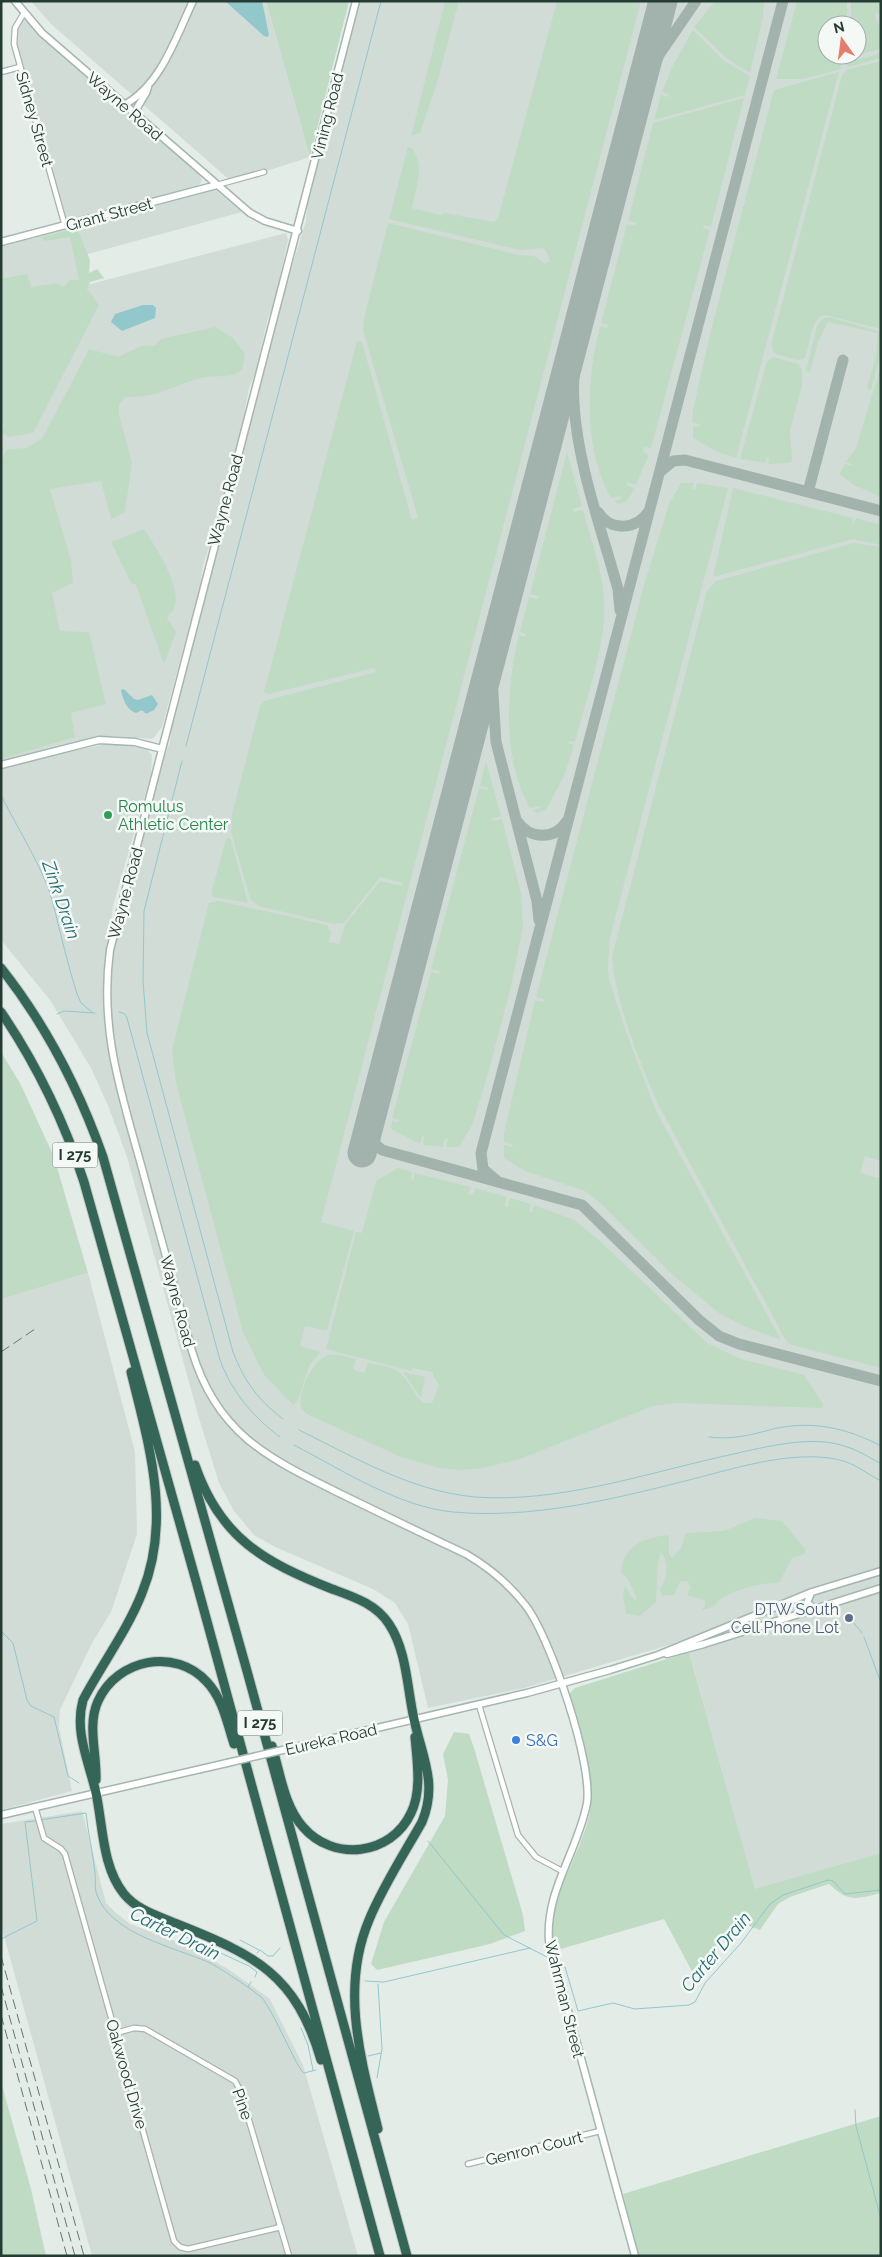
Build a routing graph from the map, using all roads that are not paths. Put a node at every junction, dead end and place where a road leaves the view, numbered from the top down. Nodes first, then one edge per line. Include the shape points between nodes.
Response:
1 (15, 1) edge
2 (193, 1) edge
3 (356, 1) edge
4 (24, 13) junction
5 (20, 67) junction
6 (1, 72) edge
7 (148, 87) junction
8 (124, 106) junction
9 (139, 117) junction
10 (264, 172) dead end
11 (217, 185) junction
12 (65, 226) junction
13 (298, 231) junction
14 (1, 242) edge
15 (162, 749) junction
16 (1, 765) edge
17 (1, 968) edge
18 (1, 1012) edge
19 (138, 1280) junction
20 (114, 1289) junction
21 (881, 1571) edge
22 (881, 1588) edge
23 (812, 1592) junction
24 (815, 1609) junction
25 (658, 1655) junction
26 (247, 1672) junction
27 (561, 1684) junction
28 (479, 1705) junction
29 (414, 1720) junction
30 (96, 1793) junction
31 (36, 1807) junction
32 (1, 1815) edge
33 (266, 1842) junction
34 (562, 1871) junction
35 (116, 2034) junction
36 (600, 2131) junction
37 (468, 2164) dead end
38 (382, 2166) junction
39 (360, 2185) junction
40 (282, 2227) junction
41 (289, 2256) edge
42 (380, 2256) edge
43 (407, 2256) edge
44 (635, 2256) edge

1 - 4 main road, Wayne Road
2 - 7 main road
3 - 13 main road, Vining Road
4 - 5 street, Sidney Street via 14,36
4 - 8 main road, Wayne Road
5 - 6 street
5 - 12 street, Sidney Street
7 - 8 main road
7 - 9 main road via 137,108
8 - 9 main road, Wayne Road
9 - 11 main road, Wayne Road
10 - 11 street
11 - 12 main road, Grant Street
11 - 13 main road, Wayne Road via 250,213
12 - 14 main road, Grant Street
13 - 15 main road, Wayne Road via 252,395
15 - 16 main road via 135,742 99,740
15 - 27 main road, Wayne Road via 110,950 105,981 106,1008 116,1074 202,1380 231,1424 275,1461 466,1554 502,1580 527,1607 538,1625
17 - 19 highway, I 275 via 42,1026 81,1101 103,1157
18 - 20 highway, I 275 via 40,1076 68,1137
19 - 26 highway, I 275
19 - 29 highway via 157,1333 193,1459 211,1502 238,1537 265,1559 365,1602 381,1614 399,1643
20 - 30 highway via 153,1461 157,1519 150,1568 142,1593 81,1708 80,1732
20 - 33 highway, I 275
21 - 23 main road, Eureka Road
22 - 24 main road, Eureka Road
23 - 24 main road via 807,1601
23 - 25 main road, Eureka Road
24 - 25 main road, Eureka Road via 686,1650
25 - 27 main road, Eureka Road
26 - 29 highway via 295,1816 308,1833 338,1849 370,1848 392,1837 406,1823 417,1786
26 - 38 highway, I 275
27 - 28 main road, Eureka Road
27 - 34 main road, Wahrman Street via 587,1769 587,1802 577,1839
28 - 29 main road, Eureka Road
28 - 34 street via 518,1835 536,1857
29 - 30 main road, Eureka Road, bridge
29 - 38 highway via 429,1780 427,1809 369,1920 362,1939 354,1985 355,2029 383,2155
30 - 31 main road, Eureka Road
30 - 33 highway via 93,1723 106,1687 133,1666 159,1661 182,1665 206,1681 216,1694
30 - 39 highway via 110,1864 125,1895 150,1913 234,1947 255,1959 292,1996 312,2033 350,2163
31 - 32 main road, Eureka Road
31 - 35 street, Oakwood Drive via 44,1838 65,1854
33 - 39 highway, I 275
34 - 36 main road, Wahrman Street via 548,1915 548,1941
35 - 40 street, Pine via 134,2028 145,2030 235,2081
35 - 40 street, Oakwood Drive via 176,2244 188,2249
36 - 37 street, Genron Court
36 - 44 main road, Wahrman Street
38 - 43 highway, I 275
39 - 42 highway, I 275
40 - 41 street, Pine

